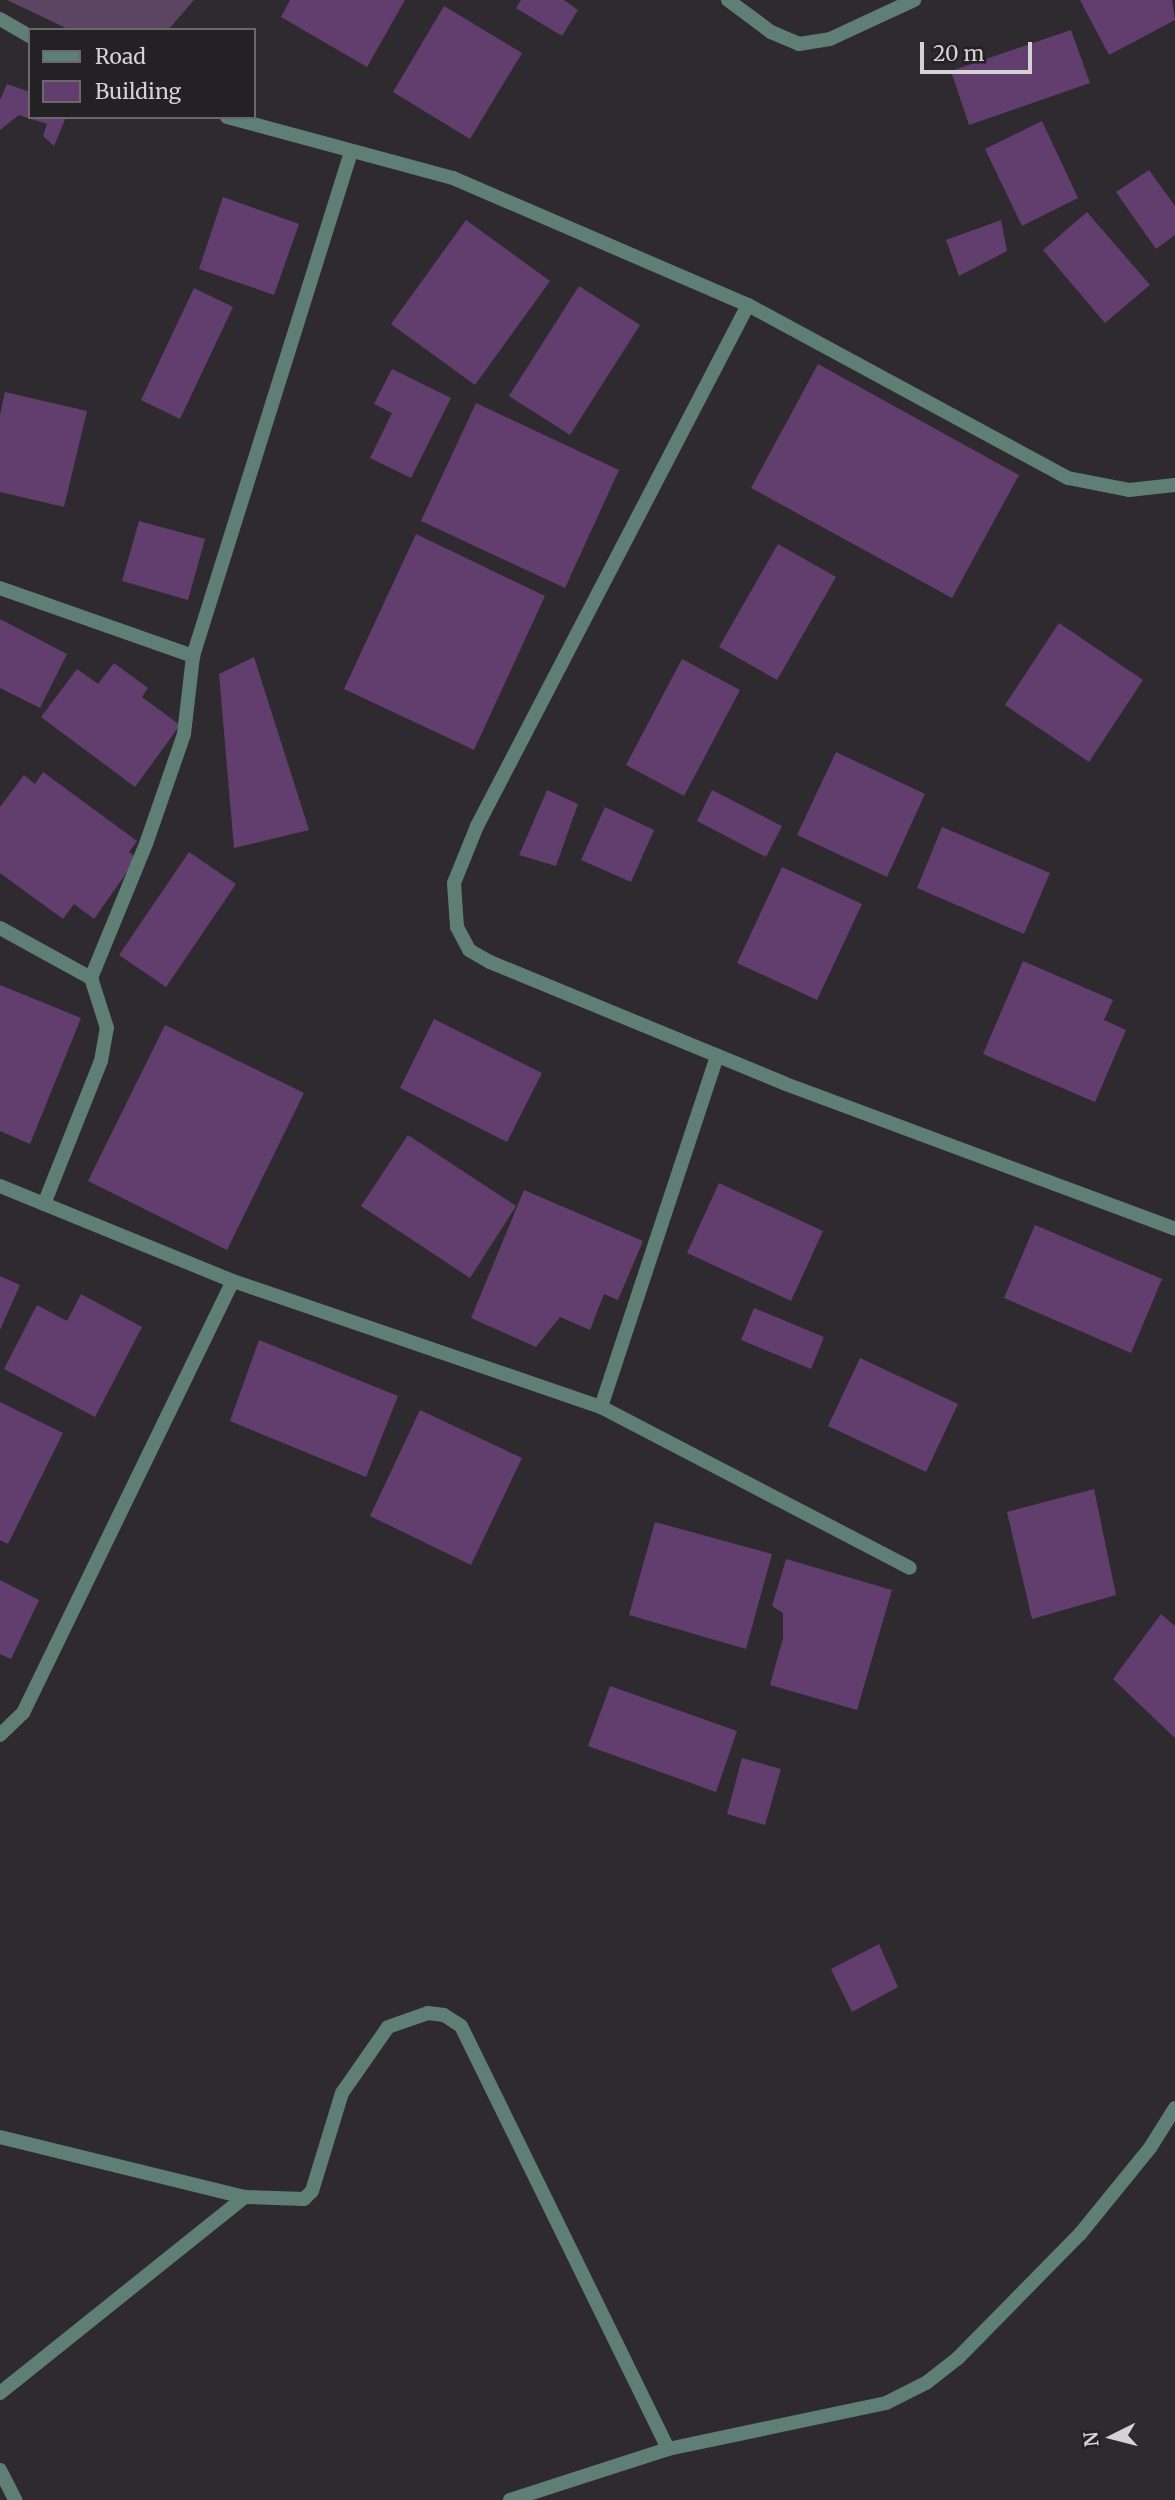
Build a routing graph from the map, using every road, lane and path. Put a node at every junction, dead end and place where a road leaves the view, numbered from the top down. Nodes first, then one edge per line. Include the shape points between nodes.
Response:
1 (729, 0) edge
2 (914, 0) edge
3 (0, 19) edge
4 (28, 35) edge
5 (234, 119) edge
6 (351, 152) junction
7 (748, 305) junction
8 (1175, 485) edge
9 (0, 588) edge
10 (193, 656) junction
11 (0, 928) edge
12 (91, 978) junction
13 (717, 1056) junction
14 (0, 1186) edge
15 (44, 1204) junction
16 (1175, 1229) edge
17 (233, 1281) junction
18 (601, 1407) junction
19 (910, 1568) dead end
20 (0, 1735) edge
21 (1175, 2108) edge
22 (0, 2137) edge
23 (245, 2197) junction
24 (0, 2393) edge
25 (668, 2449) junction
26 (0, 2470) edge
27 (15, 2500) edge
28 (510, 2500) edge

1 - 2 street via 771,32 799,44 830,39
3 - 4 street
5 - 6 street
6 - 7 street via 453,178
6 - 10 street
7 - 8 street via 1068,478 1129,489
7 - 13 street via 477,826 454,883 457,927 469,950
9 - 10 street
10 - 12 street via 184,734 146,844
11 - 12 street
12 - 15 street via 107,1028 101,1061
13 - 16 street
13 - 18 street
14 - 15 street
15 - 17 street
17 - 18 street
17 - 20 street via 23,1713
18 - 19 street
21 - 25 street via 1150,2148 1080,2234 958,2358 926,2383 886,2403
22 - 23 street
23 - 24 street
23 - 25 street via 293,2200 312,2192 342,2093 388,2027 428,2012 444,2015 461,2026
25 - 28 street
26 - 27 street

